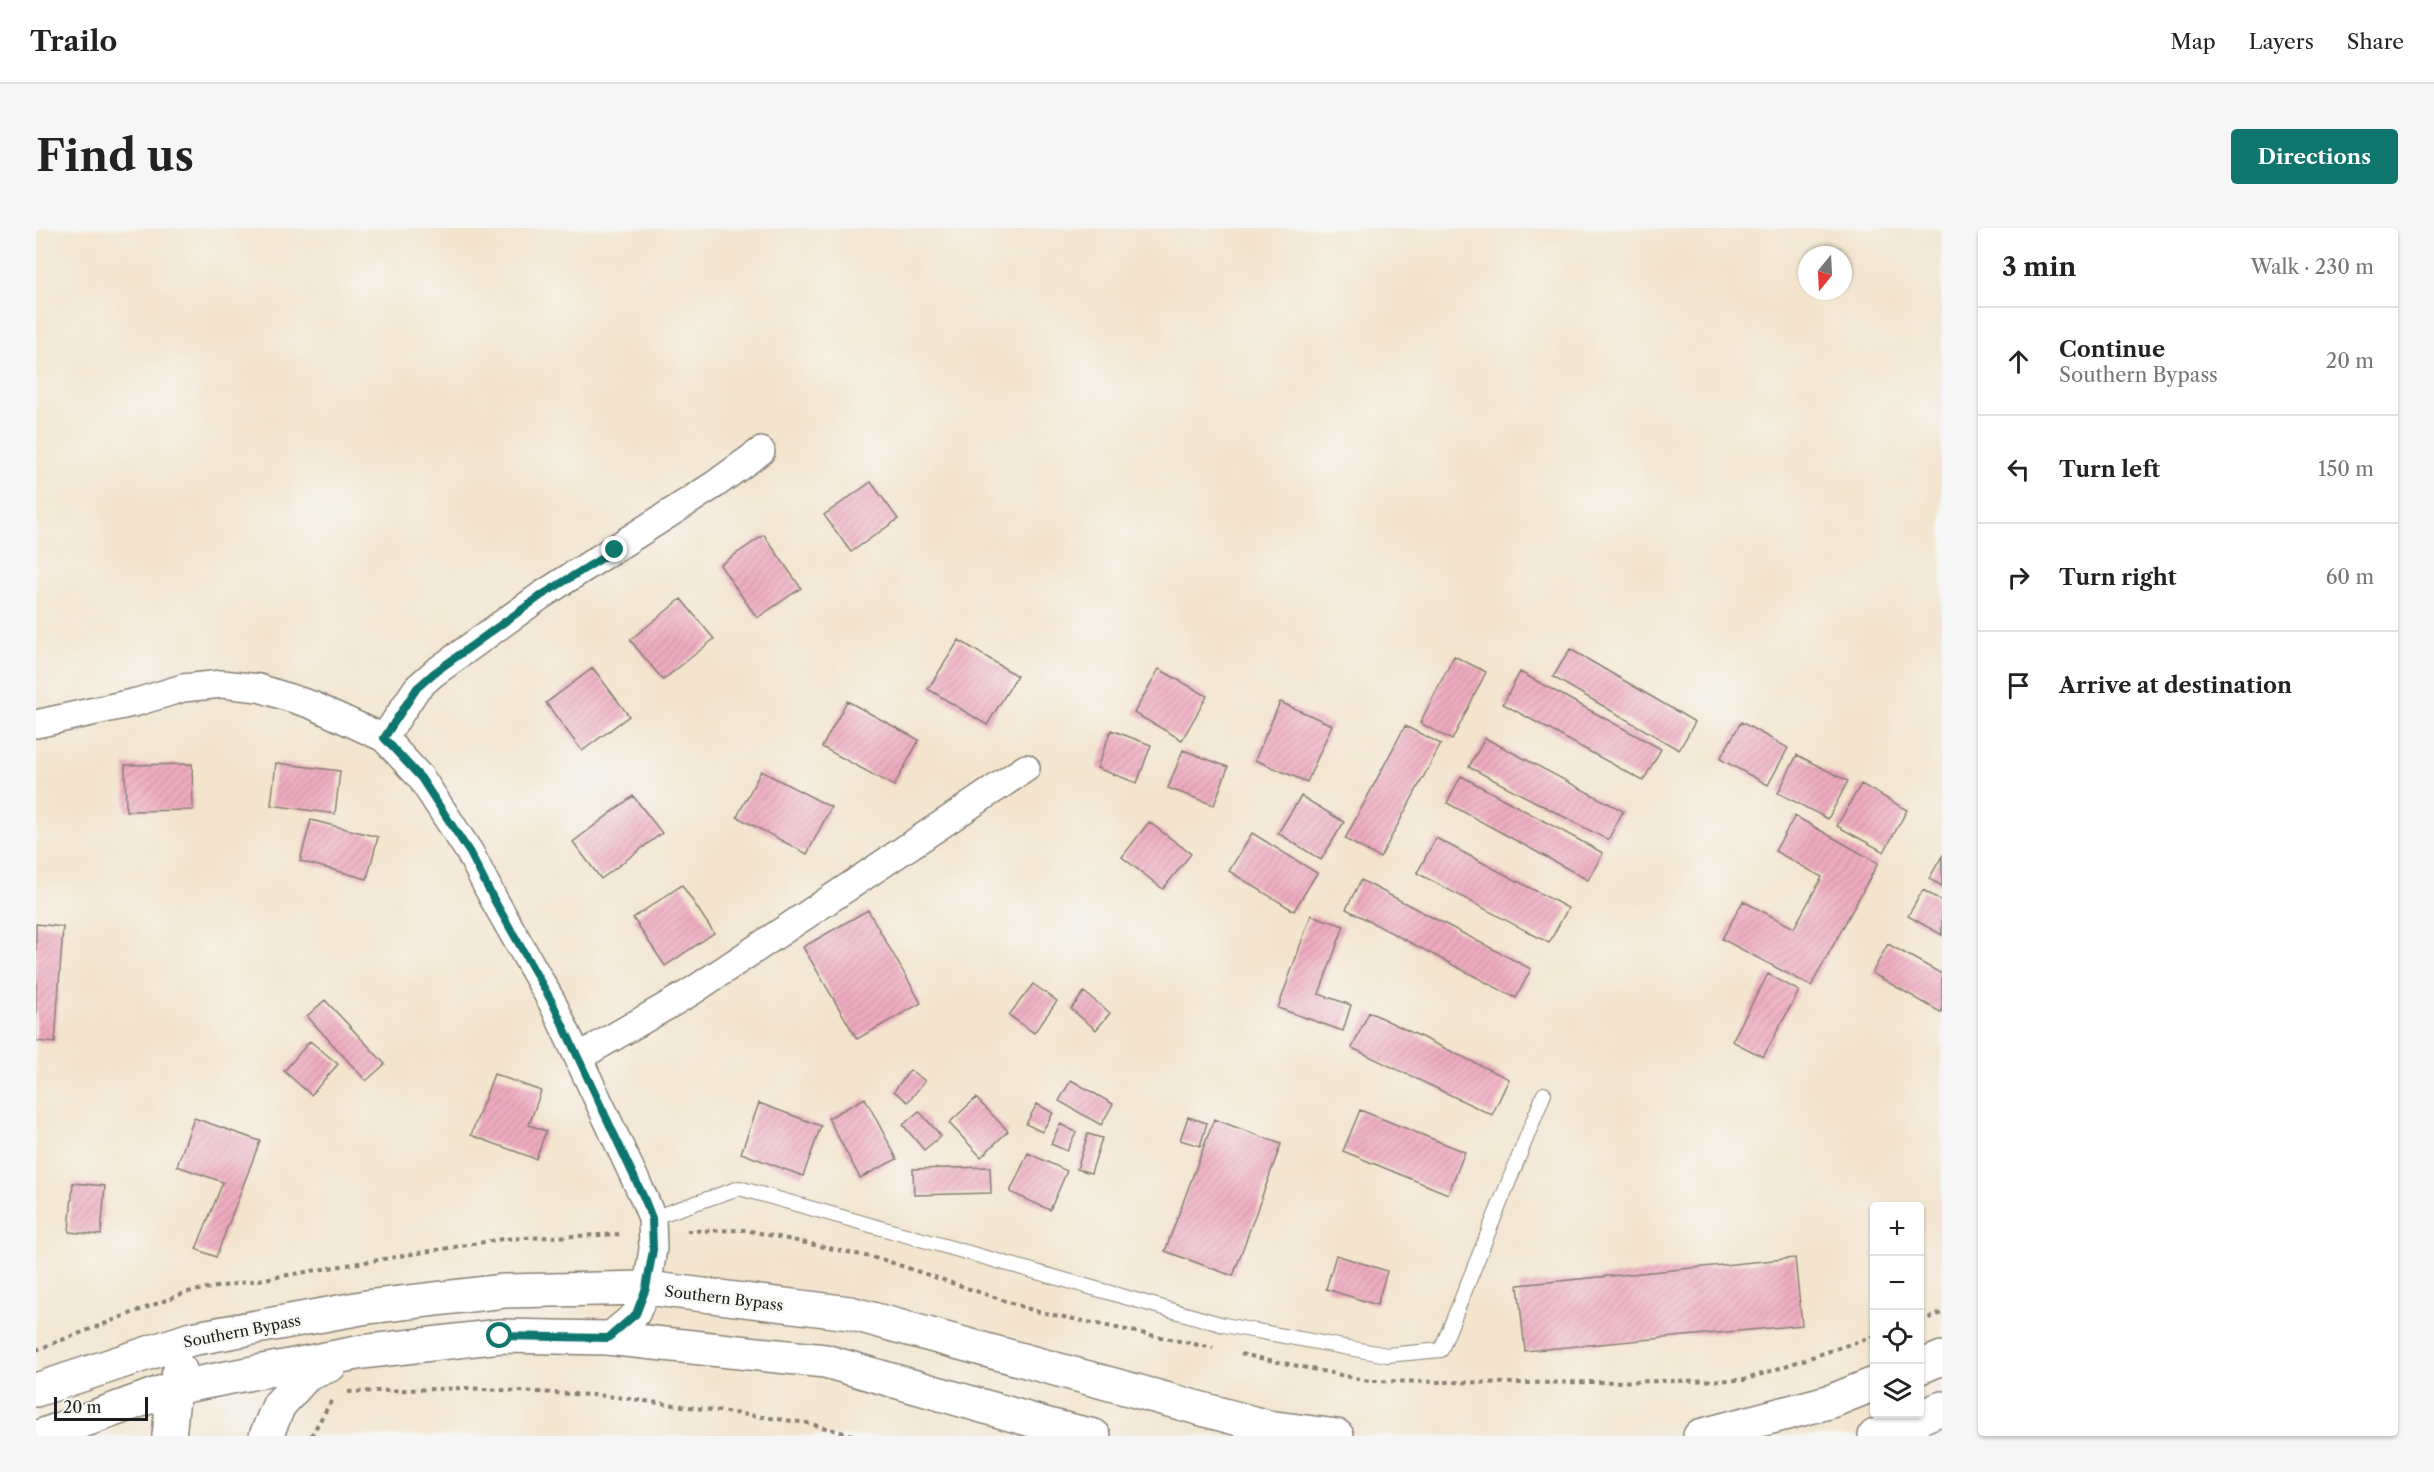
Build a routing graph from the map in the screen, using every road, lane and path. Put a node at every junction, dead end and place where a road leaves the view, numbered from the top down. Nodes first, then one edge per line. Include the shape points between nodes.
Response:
1 (761, 451) dead end
2 (36, 724) edge
3 (384, 738) junction
4 (1026, 768) dead end
5 (579, 1057) junction
6 (1544, 1094) dead end
7 (652, 1218) junction
8 (646, 1288) junction
9 (1942, 1313) edge
10 (1924, 1320) edge
11 (608, 1338) junction
12 (191, 1339) junction
13 (362, 1352) junction
14 (1942, 1358) edge
15 (1924, 1365) edge
16 (1870, 1386) edge
17 (174, 1388) junction
18 (36, 1390) edge
19 (1942, 1408) edge
20 (40, 1436) edge
21 (170, 1436) edge
22 (266, 1436) edge
23 (311, 1436) edge
24 (856, 1436) edge
25 (1094, 1436) edge
26 (1337, 1436) edge
27 (1700, 1436) edge
28 (1875, 1436) edge

1 - 3 street via 542,595 434,673 417,688
2 - 3 street via 183,688 222,684 259,688 312,705
3 - 5 street via 421,778 470,853
4 - 5 street via 691,992
5 - 7 street
6 - 7 lane via 1441,1350 1387,1355 1224,1325 739,1188
7 - 8 street via 653,1250
8 - 11 street via 636,1314
8 - 12 main road, Southern Bypass via 504,1291 367,1307
8 - 26 main road, Southern Bypass via 850,1313 1268,1427
9 - 10 path
11 - 13 main road via 500,1336
11 - 25 main road via 825,1361
12 - 17 main road
12 - 18 main road, Southern Bypass
13 - 17 main road
13 - 22 main road via 306,1375 279,1405
14 - 15 main road
16 - 27 main road via 1832,1401
17 - 20 main road
17 - 21 main road
19 - 28 main road
23 - 24 path via 336,1393 466,1388 608,1396 807,1422

